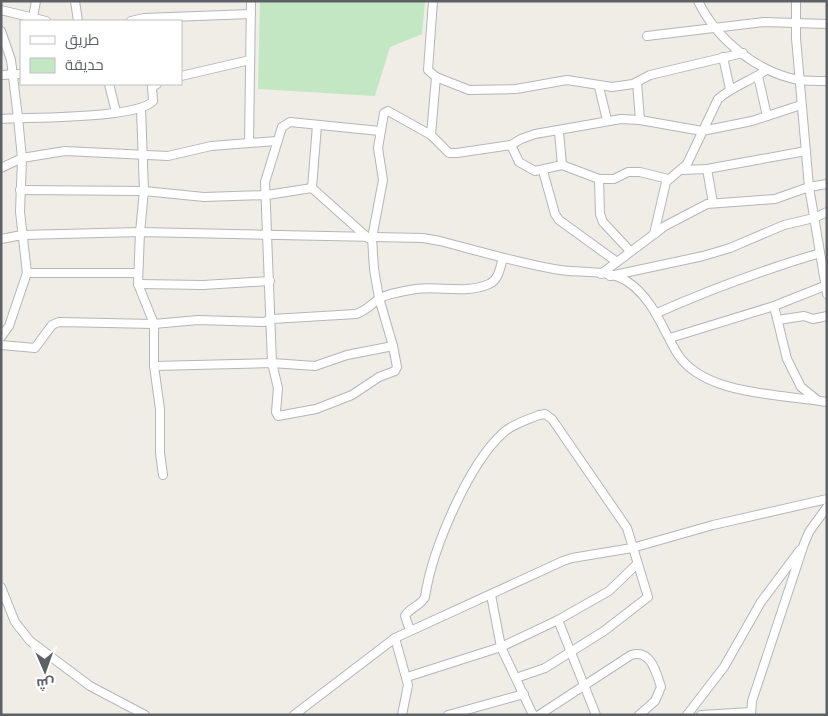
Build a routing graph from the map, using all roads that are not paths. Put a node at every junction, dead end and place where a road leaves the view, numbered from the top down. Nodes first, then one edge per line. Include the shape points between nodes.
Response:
1 (36, 1) edge
2 (75, 1) edge
3 (251, 1) edge
4 (434, 1) edge
5 (698, 1) edge
6 (796, 1) edge
7 (1, 10) edge
8 (251, 14) junction
9 (33, 17) junction
10 (43, 20) edge
11 (78, 20) edge
12 (135, 20) edge
13 (796, 22) junction
14 (827, 24) edge
15 (714, 28) junction
16 (1, 31) edge
17 (647, 36) dead end
18 (743, 54) junction
19 (723, 57) junction
20 (250, 60) junction
21 (766, 70) junction
22 (11, 74) junction
23 (20, 74) edge
24 (1, 75) edge
25 (182, 76) edge
26 (758, 76) junction
27 (436, 77) junction
28 (799, 80) junction
29 (827, 81) edge
30 (637, 82) junction
31 (109, 85) edge
32 (155, 85) edge
33 (599, 87) junction
34 (730, 90) junction
35 (801, 106) junction
36 (141, 108) junction
37 (116, 112) junction
38 (767, 116) junction
39 (18, 118) junction
40 (1, 119) edge
41 (607, 120) junction
42 (640, 120) junction
43 (317, 125) junction
44 (380, 131) junction
45 (702, 131) junction
46 (559, 132) junction
47 (432, 135) junction
48 (277, 140) junction
49 (249, 143) junction
50 (511, 145) junction
51 (806, 151) junction
52 (144, 155) junction
53 (22, 158) junction
54 (562, 165) junction
55 (1, 168) edge
56 (707, 169) junction
57 (682, 170) junction
58 (543, 171) junction
59 (599, 179) junction
60 (668, 179) junction
61 (827, 184) edge
62 (809, 186) junction
63 (312, 188) junction
64 (20, 190) junction
65 (144, 191) junction
66 (267, 195) junction
67 (713, 203) junction
68 (827, 212) edge
69 (814, 218) junction
70 (140, 232) junction
71 (22, 234) junction
72 (654, 234) junction
73 (268, 236) junction
74 (370, 238) junction
75 (1, 239) edge
76 (630, 251) junction
77 (822, 251) edge
78 (504, 258) junction
79 (616, 262) junction
80 (27, 273) junction
81 (138, 273) junction
82 (601, 274) junction
83 (610, 276) junction
84 (270, 281) junction
85 (138, 284) junction
86 (826, 285) edge
87 (827, 294) edge
88 (380, 298) junction
89 (774, 306) junction
90 (657, 313) junction
91 (827, 316) edge
92 (272, 319) junction
93 (778, 320) junction
94 (154, 324) junction
95 (1, 337) edge
96 (670, 338) junction
97 (1, 345) edge
98 (394, 346) junction
99 (272, 363) junction
100 (154, 366) junction
101 (823, 401) edge
102 (163, 475) dead end
103 (827, 499) edge
104 (827, 507) edge
105 (804, 544) junction
106 (632, 548) junction
107 (637, 564) junction
108 (1, 588) edge
109 (491, 596) junction
110 (558, 620) junction
111 (410, 630) junction
112 (395, 638) junction
113 (500, 647) junction
114 (571, 652) junction
115 (407, 678) junction
116 (516, 678) junction
117 (584, 687) junction
118 (524, 694) junction
119 (751, 713) edge
120 (145, 715) edge
121 (294, 715) edge
122 (402, 715) edge
123 (448, 715) edge
124 (533, 715) edge
125 (539, 715) edge
126 (596, 715) edge
127 (639, 715) edge
128 (686, 715) edge
129 (700, 715) edge

1 - 9 street
2 - 11 street
3 - 8 street
4 - 27 street via 428,65
5 - 15 street
6 - 13 street
7 - 9 street
8 - 12 street
8 - 20 street
9 - 10 street
13 - 14 street
13 - 15 street
13 - 28 street
15 - 17 street
15 - 18 street
16 - 22 street via 9,50
18 - 19 street
18 - 21 street
19 - 30 street via 650,75
19 - 34 street
20 - 25 street
20 - 49 street
21 - 26 street
21 - 28 street
22 - 23 street
22 - 24 street
22 - 39 street
26 - 34 street
26 - 38 street
27 - 33 street via 469,90 516,89 566,80
27 - 47 street
28 - 29 street
28 - 35 street
30 - 33 street
30 - 42 street
31 - 37 street
32 - 36 street via 152,87 153,101
33 - 41 street
34 - 45 street via 718,98
35 - 38 street
35 - 51 street
36 - 37 street
36 - 52 street
37 - 39 street
38 - 45 street
39 - 40 street
39 - 53 street
41 - 42 street
41 - 46 street
42 - 45 street
43 - 44 street
43 - 48 street via 285,123
43 - 63 street
44 - 47 street via 384,113 388,111
44 - 74 street via 378,148 384,180
45 - 57 street
46 - 50 street via 535,134
46 - 54 street
47 - 50 street via 449,153
48 - 49 street
48 - 66 street via 266,176
49 - 52 street via 200,147 178,155
50 - 58 street via 519,162 535,171
51 - 56 street
51 - 62 street
52 - 53 street via 65,151
52 - 65 street
53 - 55 street
53 - 64 street
54 - 58 street
54 - 59 street
56 - 57 street
56 - 67 street
57 - 60 street
58 - 79 street via 559,220
59 - 60 street via 614,179 628,172
59 - 76 street via 603,222
60 - 72 street
61 - 62 street
62 - 67 street via 775,198
62 - 69 street
63 - 66 street
63 - 74 street
64 - 65 street
64 - 71 street
65 - 66 street via 192,197
65 - 70 street
66 - 73 street
67 - 72 street
68 - 69 street
69 - 77 street
69 - 83 street via 784,225 703,256
70 - 71 street
70 - 73 street
70 - 81 street
71 - 75 street
71 - 80 street
72 - 76 street
73 - 74 street
73 - 84 street
74 - 78 street via 423,238
74 - 88 street
76 - 79 street
77 - 86 street
77 - 90 street via 714,287
78 - 82 street via 555,270
78 - 88 street via 496,279 481,287 416,289
79 - 82 street
80 - 81 street
80 - 95 street via 9,326
81 - 85 street
82 - 83 street
83 - 90 street via 627,282
84 - 85 street
84 - 92 street
85 - 94 street
86 - 87 street
86 - 89 street
88 - 92 street via 356,314
88 - 98 street
89 - 93 street
89 - 96 street
90 - 96 street
91 - 93 street via 813,320 804,316
92 - 94 street via 264,322 198,320
92 - 99 street
93 - 101 street via 787,359 801,387
94 - 97 street via 59,322 52,325 35,348
94 - 100 street
96 - 101 street via 677,353 696,374 740,390
98 - 99 street via 347,355 315,366
98 - 99 street via 395,372 379,377 352,395 316,409 278,416 278,388
99 - 100 street
100 - 102 street
103 - 106 street via 713,525
104 - 105 street
105 - 119 street via 752,701
105 - 128 street via 761,602 724,667
106 - 107 street
106 - 109 street via 572,558
106 - 111 street via 623,522 552,419 545,414 539,415 504,432 471,473 430,571 423,601 405,616
107 - 110 street via 609,591
107 - 114 street via 648,593 646,600
108 - 120 street via 15,622 30,641 90,686
109 - 111 street
109 - 113 street
110 - 113 street
110 - 114 street
111 - 112 street
112 - 115 street
112 - 121 street
113 - 115 street
113 - 116 street
114 - 116 street via 545,668
114 - 117 street
115 - 122 street
116 - 118 street
117 - 125 street
117 - 126 street
117 - 127 street via 631,655 647,656 661,686 655,701
118 - 123 street
118 - 124 street
119 - 129 street

